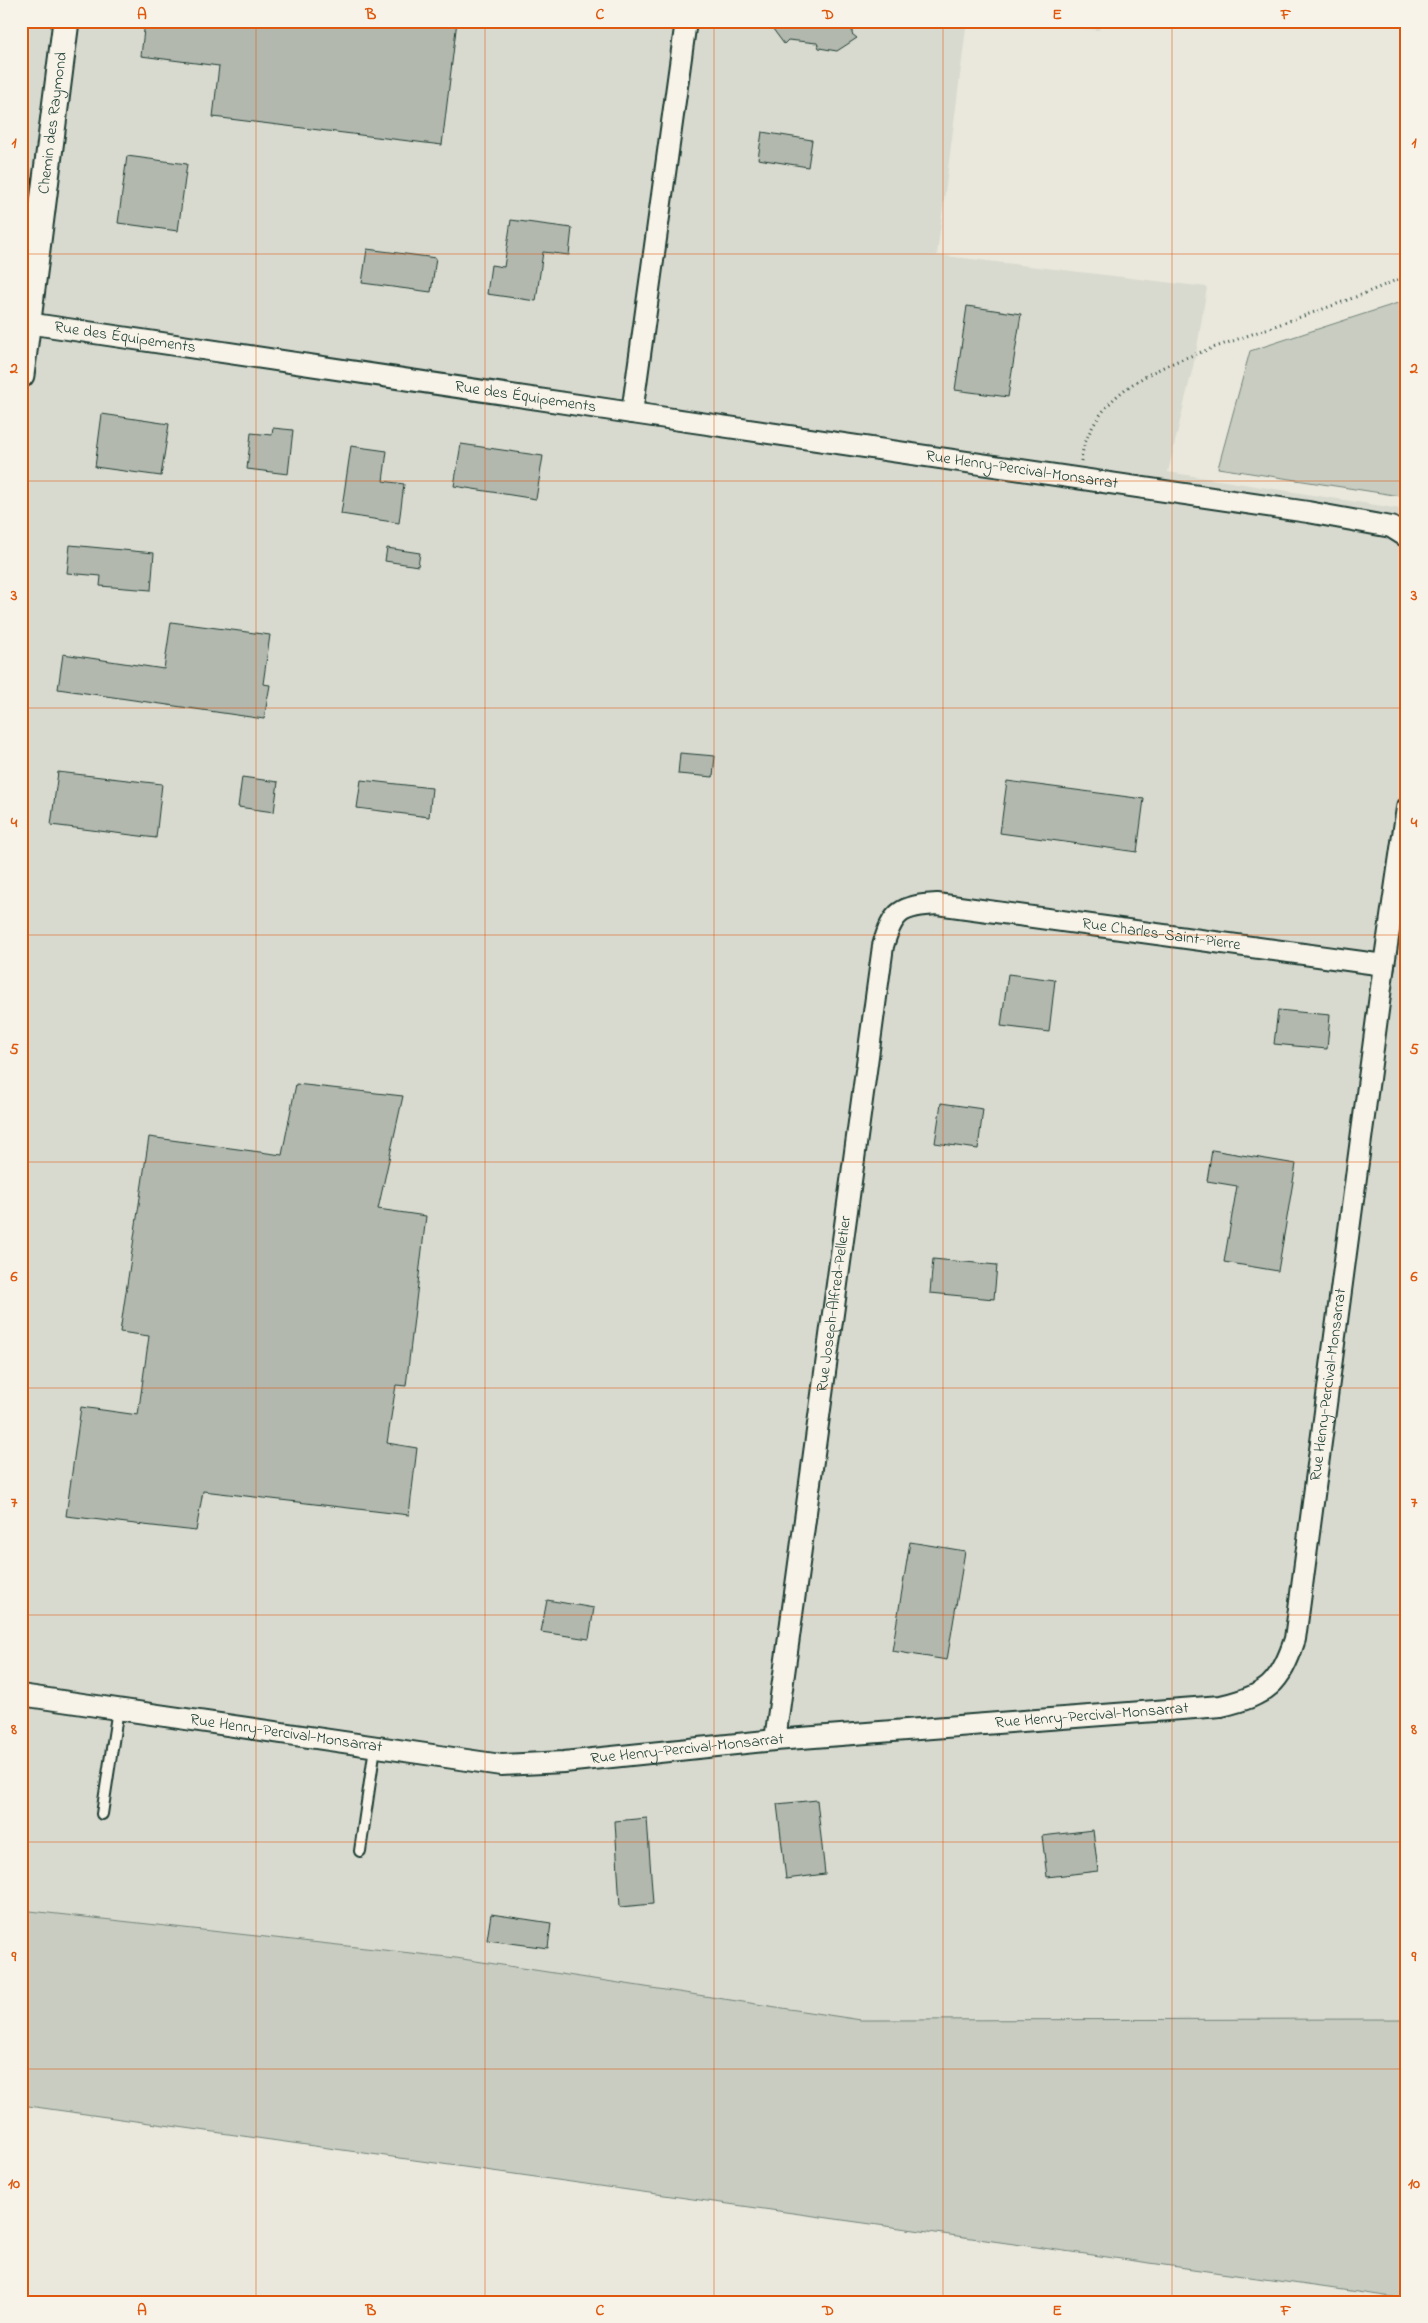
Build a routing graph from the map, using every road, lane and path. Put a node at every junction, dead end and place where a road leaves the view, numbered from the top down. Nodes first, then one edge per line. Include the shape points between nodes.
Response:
1 (66, 21) edge
2 (686, 21) edge
3 (1407, 275) edge
4 (27, 324) junction
5 (21, 375) edge
6 (632, 413) junction
7 (1079, 479) junction
8 (1407, 537) edge
9 (1407, 808) edge
10 (937, 904) joint
11 (1384, 965) junction
12 (21, 1695) edge
13 (118, 1709) junction
14 (775, 1740) junction
15 (375, 1747) junction
16 (102, 1814) dead end
17 (360, 1851) dead end

1 - 4 street, Chemin des Raymond
2 - 6 street
3 - 7 path via 1356,297 1172,362 1138,381 1110,403 1088,434
4 - 5 street, Chemin des Raymond
4 - 6 street, Rue des Équipements
6 - 7 street, Rue Henry-Percival-Monsarrat
7 - 8 street, Rue Henry-Percival-Monsarrat via 1352,520 1390,527
9 - 11 street, Rue Henry-Percival-Monsarrat
10 - 11 street, Rue Charles-Saint-Pierre
10 - 14 street, Rue Joseph-Alfred-Pelletier via 913,906 898,912 889,926 883,946
11 - 14 street, Rue Henry-Percival-Monsarrat via 1295,1640 1287,1664 1272,1686 1250,1699 1221,1706
12 - 13 street, Rue Henry-Percival-Monsarrat
13 - 15 street, Rue Henry-Percival-Monsarrat
13 - 16 lane
14 - 15 street, Rue Henry-Percival-Monsarrat via 564,1762 500,1765
15 - 17 lane

